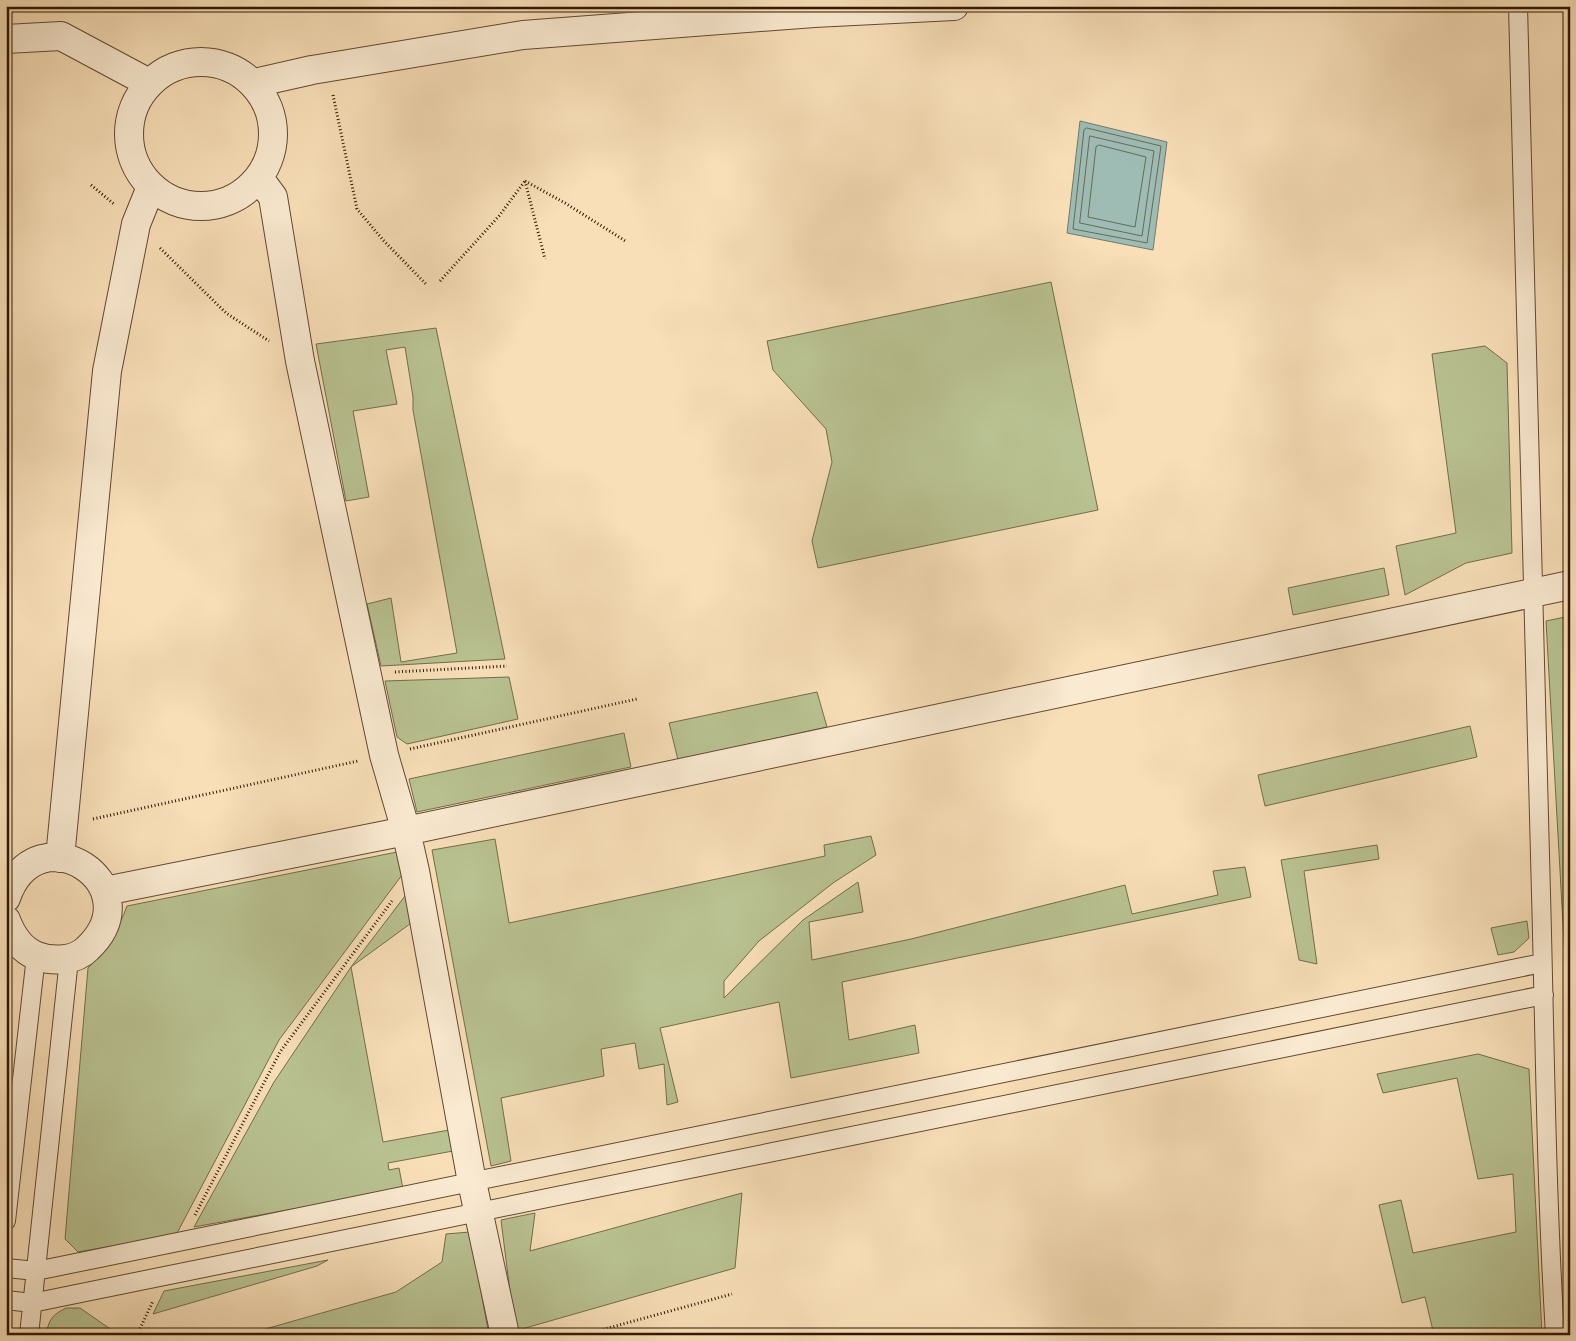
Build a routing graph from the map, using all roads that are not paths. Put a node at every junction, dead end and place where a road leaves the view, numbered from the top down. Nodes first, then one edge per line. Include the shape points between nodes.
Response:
1 (954, 6) edge
2 (1518, 6) edge
3 (6, 39) edge
4 (149, 83) junction
5 (254, 83) junction
6 (259, 178) junction
7 (151, 187) junction
8 (1570, 584) edge
9 (1531, 593) junction
10 (406, 830) junction
11 (60, 858) junction
12 (105, 891) junction
13 (6, 898) edge
14 (6, 920) edge
15 (36, 956) junction
16 (69, 959) junction
17 (1542, 963) junction
18 (1544, 995) junction
19 (472, 1182) junction
20 (479, 1212) junction
21 (6, 1221) edge
22 (6, 1268) edge
23 (36, 1271) junction
24 (6, 1300) edge
25 (32, 1303) junction
26 (28, 1335) edge
27 (505, 1335) edge
28 (1555, 1335) edge

1 - 5 street via 523,35
2 - 9 lane
3 - 4 street via 60,36
4 - 5 street via 168,69 190,62 213,62 235,69
4 - 7 street via 135,102 129,124 129,147 137,169
5 - 6 street via 266,99 273,119 274,140 270,160
6 - 7 street via 242,194 220,204 195,206 172,200
6 - 10 street via 273,197 300,361 384,755
7 - 11 street via 136,224 108,371
8 - 9 street
9 - 10 street
9 - 17 lane
10 - 12 street
10 - 19 street
11 - 12 street via 69,858 84,865 97,877
11 - 13 street via 35,862 21,871
12 - 16 street via 106,925 85,952
14 - 15 street via 11,934
15 - 16 street
15 - 21 lane
16 - 23 lane
17 - 18 lane
17 - 19 lane
18 - 20 lane
18 - 28 lane via 1549,1232
19 - 20 street
19 - 23 lane
20 - 25 lane
20 - 27 street
22 - 23 lane
23 - 25 lane
24 - 25 lane
25 - 26 lane

